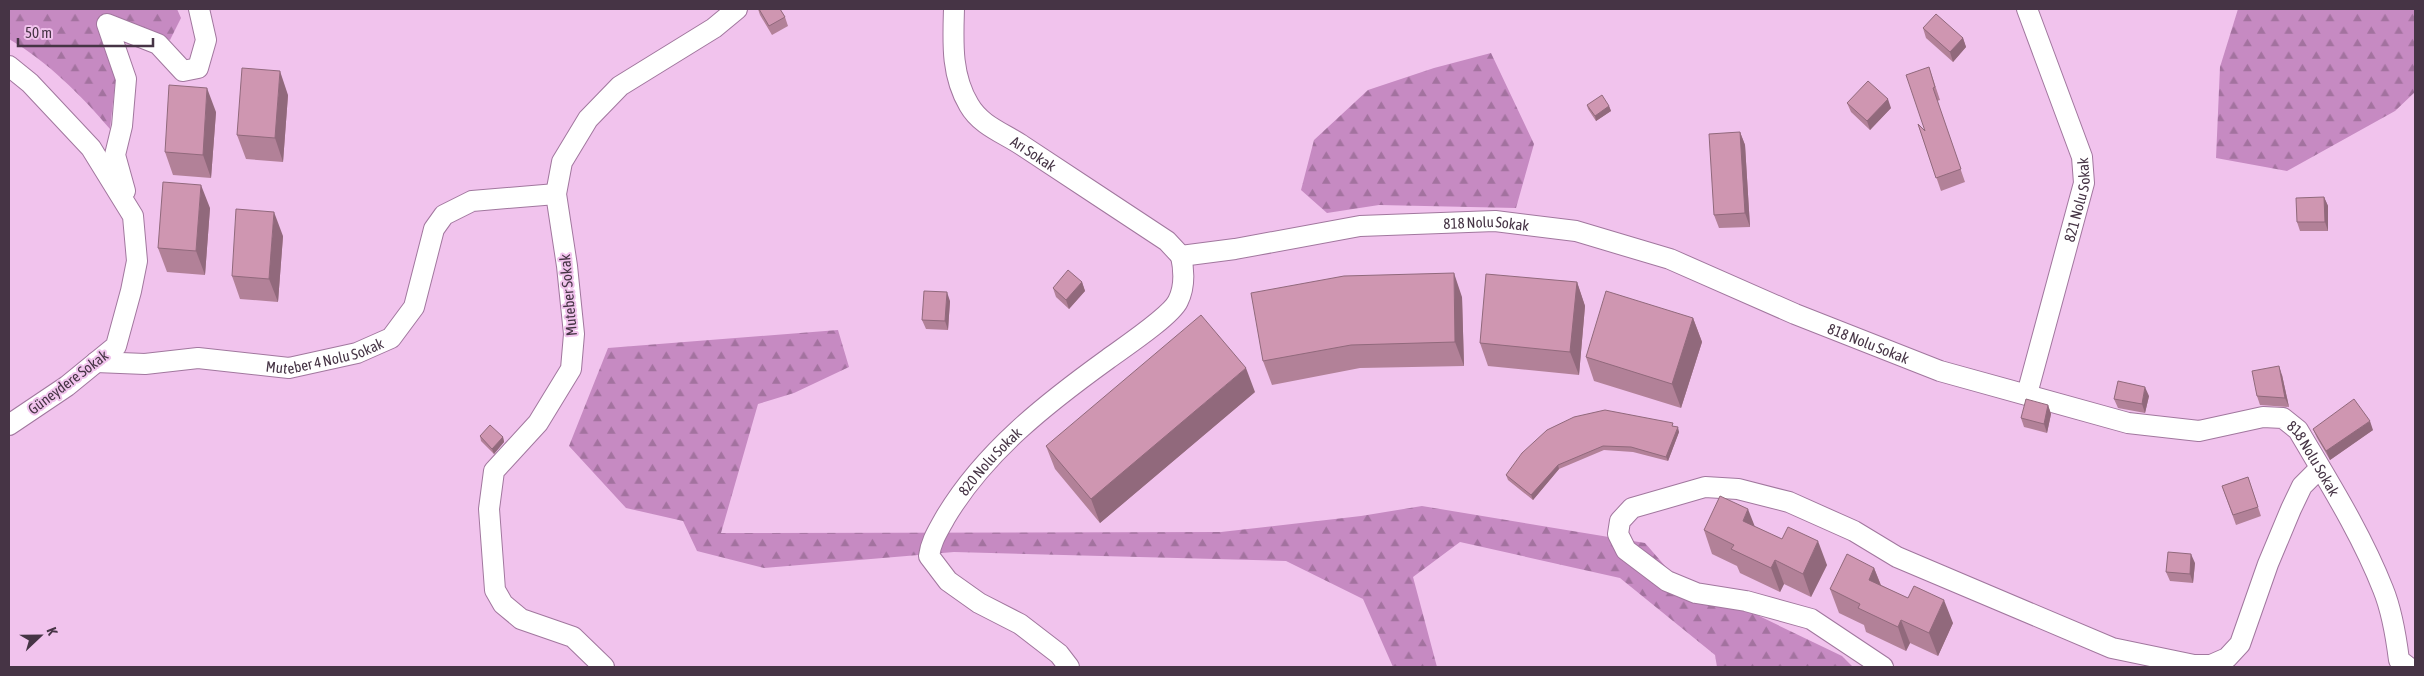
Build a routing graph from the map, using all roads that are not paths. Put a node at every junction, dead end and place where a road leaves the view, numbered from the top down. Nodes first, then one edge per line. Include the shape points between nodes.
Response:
1 (199, 9) edge
2 (737, 9) edge
3 (954, 9) edge
4 (2027, 9) edge
5 (9, 66) edge
6 (556, 194) junction
7 (133, 216) junction
8 (1181, 256) junction
9 (96, 362) junction
10 (2027, 394) junction
11 (9, 425) edge
12 (2320, 468) junction
13 (604, 667) edge
14 (1069, 667) edge
15 (1883, 667) edge
16 (2408, 667) edge

1 - 7 street, Güneydere Sokak via 206,40 198,68 183,71 158,44 108,24 126,79 122,126 115,155
2 - 6 street, Muteber Sokak via 714,28 620,86 588,119 562,162
3 - 8 street, Arı Sokak via 953,52 958,81 969,106 984,122 1166,240
4 - 10 street, 821 Nolu Sokak via 2082,157 2084,183
5 - 7 street, Güneydere Sokak via 30,83 91,148
6 - 9 street, Muteber 4 Nolu Sokak via 472,200 444,215 434,229 414,307 391,338 358,353 289,368 198,358 145,364
6 - 13 street, Muteber Sokak via 574,334 571,369 538,423 494,471 489,509 495,590 503,604 521,619 573,637
7 - 9 street, Güneydere Sokak via 137,261 131,291 116,346
8 - 10 street, 818 Nolu Sokak via 1235,250 1360,226 1494,221 1576,231 1670,259 1796,314 1940,370
8 - 14 street, 820 Nolu Sokak via 1184,271 1178,302 1144,333 1072,385 1013,436 974,475 930,543 930,556 948,582 979,603 1020,624 1059,654
9 - 11 street, Güneydere Sokak
10 - 12 street, 818 Nolu Sokak via 2128,423 2199,431 2263,417 2283,418 2298,430
12 - 15 street via 2302,486 2291,509 2240,644 2227,658 2212,665 2194,665 2112,648 1897,557 1854,531 1789,502 1738,489 1705,487 1632,508 1620,521 1618,534 1626,550 1667,580 1696,593 1746,601 1811,619
12 - 16 street, 818 Nolu Sokak via 2384,589 2395,628 2399,660

